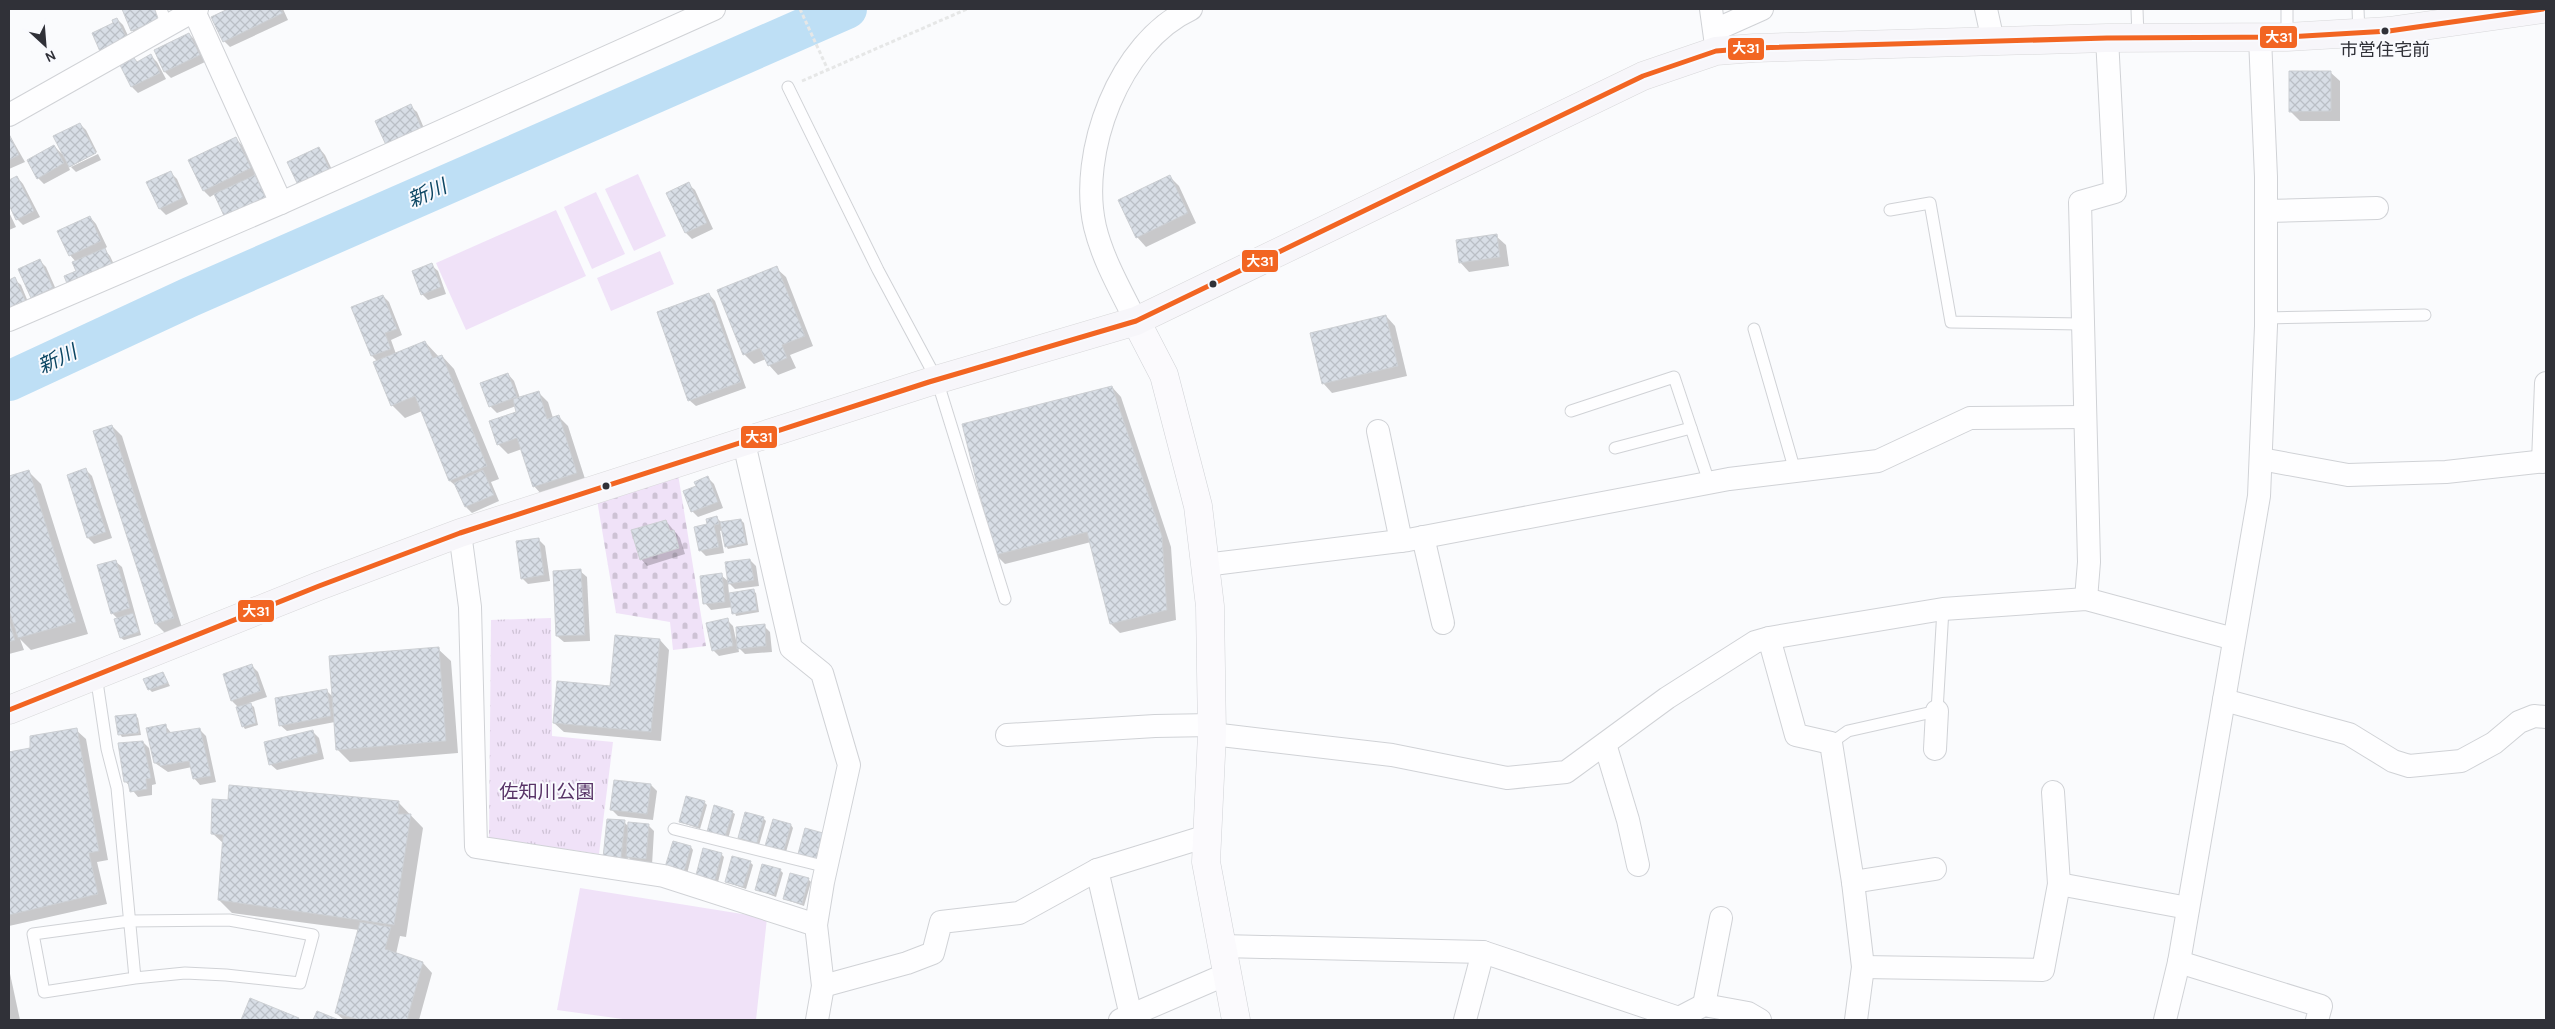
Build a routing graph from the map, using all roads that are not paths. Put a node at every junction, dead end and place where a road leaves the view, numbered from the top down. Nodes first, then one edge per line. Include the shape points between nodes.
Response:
1 (714, 9) edge
2 (1191, 9) edge
3 (1762, 9) edge
4 (1986, 9) edge
5 (2137, 9) edge
6 (2287, 9) edge
7 (2543, 9) edge
8 (196, 10) edge
9 (164, 17) edge
10 (2359, 21) edge
11 (1714, 30) edge
12 (2273, 37) junction
13 (2107, 38) junction
14 (2138, 38) junction
15 (1993, 41) junction
16 (788, 87) road end
17 (9, 115) edge
18 (281, 204) junction
19 (2376, 208) dead end
20 (1890, 210) dead end
21 (2266, 211) junction
22 (2424, 315) dead end
23 (2266, 318) junction
24 (9, 320) edge
25 (1136, 321) junction
26 (2082, 324) junction
27 (1754, 329) dead end
28 (937, 380) junction
29 (2546, 383) edge
30 (1571, 411) dead end
31 (2085, 417) junction
32 (1691, 428) junction
33 (1378, 431) dead end
34 (744, 443) junction
35 (1616, 448) dead end
36 (2261, 459) junction
37 (2545, 462) edge
38 (1795, 471) junction
39 (1709, 482) junction
40 (460, 533) junction
41 (1412, 539) junction
42 (1206, 565) junction
43 (1005, 599) dead end
44 (2086, 599) junction
45 (1943, 609) junction
46 (1443, 623) dead end
47 (1770, 638) junction
48 (2234, 640) junction
49 (96, 675) junction
50 (2224, 700) junction
51 (9, 710) edge
52 (1937, 711) junction
53 (2546, 717) edge
54 (1212, 730) junction
55 (1007, 735) dead end
56 (1831, 743) junction
57 (1604, 744) junction
58 (1935, 749) dead end
59 (2053, 792) dead end
60 (674, 829) dead end
61 (1208, 836) junction
62 (1638, 865) dead end
63 (827, 867) junction
64 (1935, 869) dead end
65 (1097, 870) junction
66 (1854, 882) junction
67 (2059, 884) junction
68 (2188, 908) junction
69 (1721, 918) dead end
70 (129, 921) junction
71 (816, 925) junction
72 (1222, 946) junction
73 (1483, 952) junction
74 (2179, 962) junction
75 (1863, 968) junction
76 (1227, 974) junction
77 (135, 978) junction
78 (824, 986) junction
79 (1704, 1005) junction
80 (1126, 1018) edge
81 (817, 1020) edge
82 (1236, 1020) edge
83 (1465, 1020) edge
84 (1760, 1020) edge
85 (1856, 1020) edge
86 (2165, 1020) edge
87 (2317, 1020) edge

1 - 18 street
2 - 25 street via 1144,44 1115,90 1096,141 1090,196 1095,228
3 - 11 street
4 - 15 street
5 - 14 lane
6 - 12 lane
7 - 10 main road
8 - 9 street
8 - 18 street
9 - 17 street
10 - 12 main road
11 - 15 main road
11 - 25 main road via 1692,57 1642,76
12 - 14 main road
12 - 21 street
13 - 14 main road
13 - 15 main road
13 - 26 street via 2115,192 2080,202
16 - 28 lane via 878,270
18 - 24 street
19 - 21 street
20 - 26 lane via 1930,203 1950,322
21 - 23 street
22 - 23 lane
23 - 36 street
25 - 28 main road
25 - 42 street via 1164,375 1198,506
26 - 31 street
27 - 38 lane
28 - 34 main road
28 - 43 lane
29 - 37 street
30 - 32 lane via 1674,377
31 - 38 street via 1970,418 1878,461
31 - 44 street via 2089,562
32 - 35 lane
32 - 39 lane
33 - 41 street
34 - 40 main road
34 - 63 street via 791,648 822,673 849,765
36 - 37 street via 2348,475 2446,472
36 - 48 street via 2259,496
38 - 39 street
39 - 41 street
40 - 49 main road
40 - 71 street via 470,608 476,846 664,876
41 - 42 street
41 - 46 street
42 - 54 street via 1210,606
44 - 45 street
44 - 48 street
45 - 47 street
45 - 52 lane
47 - 56 street via 1796,735
47 - 57 street via 1755,642 1667,698
48 - 50 street
49 - 51 main road
49 - 70 lane via 107,749 117,788
50 - 53 street via 2349,734 2392,762 2409,766 2461,761 2494,743 2519,722 2534,716
50 - 68 street
52 - 56 lane via 1848,731
52 - 58 street
54 - 55 street via 1155,726
54 - 57 street via 1392,755 1507,778 1566,772
54 - 61 street
56 - 66 street
57 - 62 street via 1628,820
59 - 67 street
60 - 63 lane
61 - 65 street
61 - 72 street via 1206,862
63 - 71 street
64 - 66 street
65 - 78 street via 1019,912 941,922 933,953
65 - 80 street
66 - 75 street
67 - 68 street
67 - 75 street via 2043,970
68 - 74 street
69 - 79 street
70 - 77 lane
70 - 77 lane via 33,934 44,992
70 - 77 lane via 229,920 313,935 300,983 226,974 185,973
71 - 78 street
72 - 73 street
72 - 76 street
73 - 79 street via 1679,1018
73 - 83 street
74 - 86 street
74 - 87 street via 2321,1006
75 - 85 street
76 - 80 street
76 - 82 street
78 - 81 street
79 - 84 street via 1748,1013

